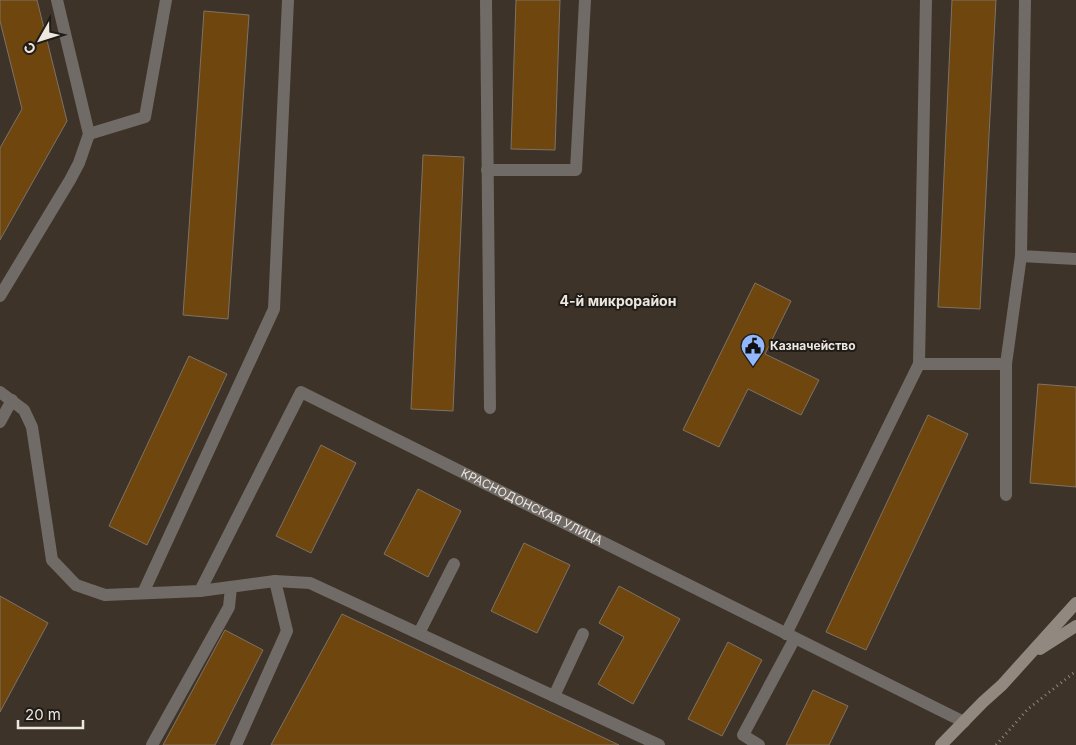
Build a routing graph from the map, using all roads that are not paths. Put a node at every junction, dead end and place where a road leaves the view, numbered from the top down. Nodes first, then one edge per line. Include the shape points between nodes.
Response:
1 (57, 0) edge
2 (166, 0) edge
3 (288, 0) edge
4 (486, 0) edge
5 (585, 0) edge
6 (926, 0) edge
7 (1025, 0) edge
8 (89, 134) junction
9 (487, 170) junction
10 (1021, 256) junction
11 (1076, 259) edge
12 (0, 296) edge
13 (919, 364) junction
14 (1006, 364) junction
15 (0, 392) edge
16 (12, 400) junction
17 (490, 408) dead end
18 (0, 422) edge
19 (1006, 495) dead end
20 (454, 564) dead end
21 (275, 581) junction
22 (231, 587) junction
23 (200, 591) junction
24 (143, 593) junction
25 (1076, 603) edge
26 (1076, 626) edge
27 (419, 633) junction
28 (583, 634) dead end
29 (790, 636) junction
30 (1030, 656) junction
31 (554, 696) junction
32 (964, 722) junction
33 (152, 745) edge
34 (236, 745) edge
35 (659, 745) edge
36 (759, 745) edge
37 (941, 745) edge

1 - 8 street
2 - 8 street via 146,117
3 - 24 street via 274,309
4 - 9 street
5 - 9 street via 576,170
6 - 13 street
7 - 10 street
8 - 12 street via 70,180
9 - 17 street
10 - 11 street
10 - 14 street
13 - 14 street
13 - 29 street
14 - 19 street
15 - 16 street
16 - 18 street
16 - 24 street via 24,410 32,427 52,560 76,585 105,595
20 - 27 street
21 - 22 street
21 - 27 street via 310,583
21 - 34 street via 287,631
22 - 23 street
22 - 33 street via 229,607
23 - 24 street
23 - 29 street, КРАСНОДОНСКАЯ УЛИЦА via 301,392
25 - 30 main road
26 - 30 main road
27 - 31 street
28 - 31 street
29 - 32 street, КРАСНОДОНСКАЯ УЛИЦА
29 - 36 street via 743,734
30 - 32 main road
31 - 35 street
32 - 37 main road

